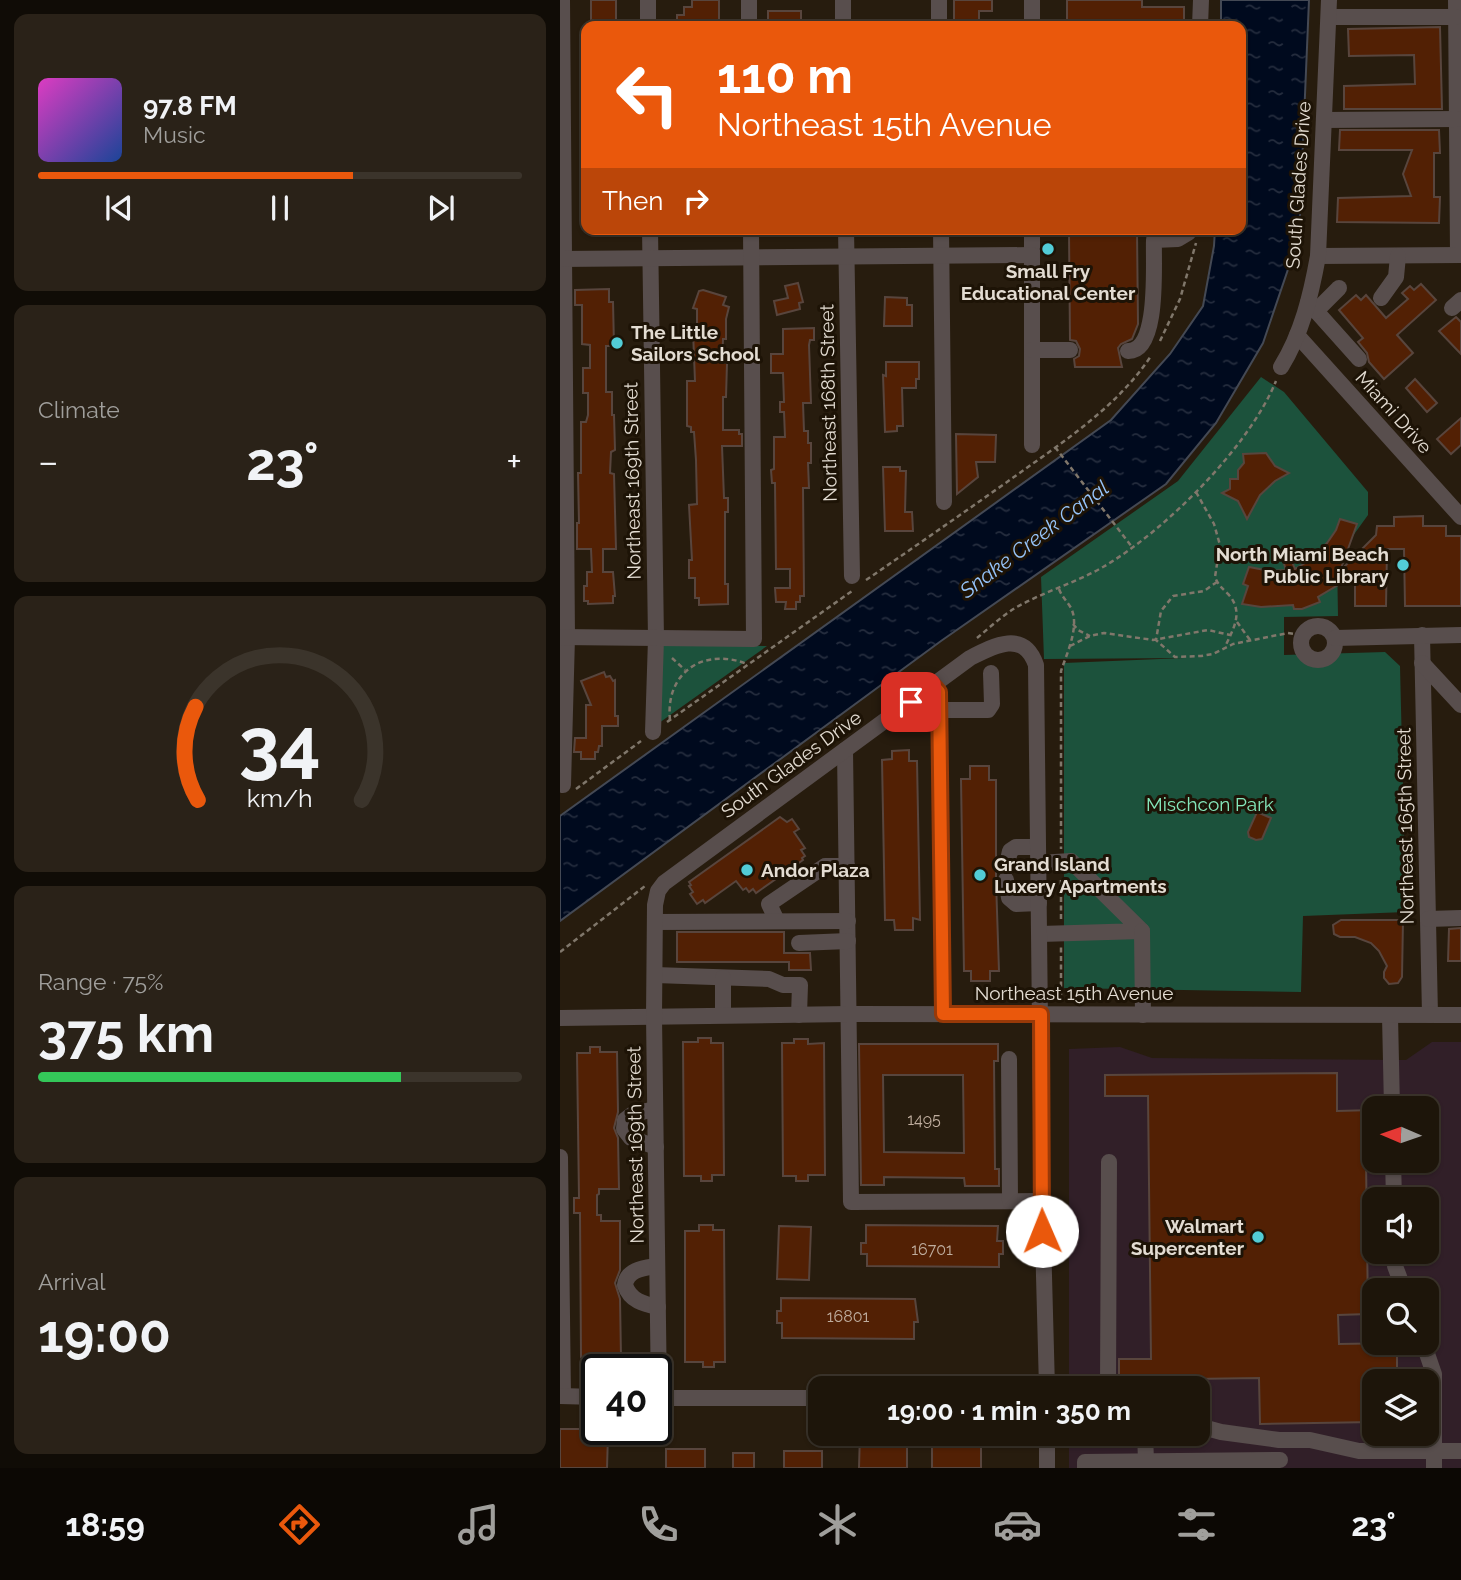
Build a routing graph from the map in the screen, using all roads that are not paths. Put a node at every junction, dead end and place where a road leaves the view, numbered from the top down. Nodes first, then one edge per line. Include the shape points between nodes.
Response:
1 (562, 0) edge
2 (648, 0) edge
3 (749, 0) edge
4 (843, 0) edge
5 (939, 0) edge
6 (1032, 0) edge
7 (1201, 0) edge
8 (1329, 0) edge
9 (1456, 0) edge
10 (1329, 17) junction
11 (1456, 17) junction
12 (648, 21) edge
13 (749, 21) edge
14 (843, 21) edge
15 (939, 21) edge
16 (1032, 21) edge
17 (1199, 21) edge
18 (1457, 119) junction
19 (1324, 120) junction
20 (1459, 175) edge
21 (1459, 212) edge
22 (650, 235) edge
23 (751, 235) edge
24 (846, 235) edge
25 (941, 235) edge
26 (1032, 235) edge
27 (1187, 235) edge
28 (1137, 240) dead end
29 (1154, 240) junction
30 (1032, 255) junction
31 (1460, 255) edge
32 (751, 256) junction
33 (941, 256) junction
34 (1318, 256) junction
35 (1398, 256) junction
36 (846, 257) junction
37 (562, 259) edge
38 (650, 259) junction
39 (1339, 288) dead end
40 (1381, 298) dead end
41 (1312, 307) junction
42 (1297, 335) junction
43 (1032, 350) junction
44 (1070, 350) dead end
45 (1128, 351) dead end
46 (1359, 359) dead end
47 (1281, 367) dead end
48 (1032, 446) dead end
49 (944, 502) dead end
50 (1461, 517) edge
51 (856, 583) road end
52 (1422, 635) junction
53 (1461, 635) edge
54 (563, 637) edge
55 (656, 639) junction
56 (1335, 639) junction
57 (1422, 663) junction
58 (991, 673) dead end
59 (933, 685) junction
60 (1461, 705) edge
61 (939, 710) junction
62 (653, 732) road end
63 (845, 750) junction
64 (567, 789) road end
65 (1039, 855) junction
66 (847, 866) junction
67 (659, 891) joint
68 (1039, 903) junction
69 (1461, 918) edge
70 (1428, 919) junction
71 (777, 921) junction
72 (848, 921) junction
73 (655, 922) junction
74 (1142, 931) junction
75 (1040, 934) junction
76 (848, 941) junction
77 (799, 943) dead end
78 (655, 975) junction
79 (723, 978) junction
80 (849, 1014) junction
81 (943, 1014) junction
82 (1041, 1014) junction
83 (1143, 1014) junction
84 (723, 1015) junction
85 (799, 1015) junction
86 (1461, 1015) edge
87 (654, 1016) junction
88 (1390, 1016) junction
89 (1430, 1016) junction
90 (560, 1018) edge
91 (1009, 1059) dead end
92 (1010, 1095) junction
93 (1041, 1095) junction
94 (1392, 1096) edge
95 (656, 1109) junction
96 (656, 1147) junction
97 (560, 1157) edge
98 (1109, 1162) dead end
99 (1010, 1201) junction
100 (1042, 1201) junction
101 (657, 1266) junction
102 (658, 1307) junction
103 (658, 1354) edge
104 (1427, 1355) edge
105 (1046, 1376) edge
106 (1108, 1376) edge
107 (562, 1396) edge
108 (581, 1397) edge
109 (672, 1398) edge
110 (808, 1398) edge
111 (1210, 1429) edge
112 (1279, 1440) junction
113 (1047, 1446) edge
114 (1145, 1446) edge
115 (1434, 1451) junction
116 (1461, 1451) edge
117 (1146, 1461) junction
118 (1280, 1464) edge
119 (1047, 1468) edge
120 (1085, 1468) edge
121 (1434, 1468) edge

1 - 37 street
2 - 12 street
3 - 13 street
4 - 14 street
5 - 15 street
6 - 16 street
7 - 17 street
8 - 10 street, South Glades Drive
9 - 11 street
10 - 11 street
10 - 19 street, South Glades Drive
11 - 18 street
18 - 19 street
18 - 20 street
19 - 34 street, South Glades Drive
20 - 21 street
21 - 31 street
22 - 38 street, Northeast 169th Street
23 - 32 street
24 - 36 street, Northeast 168th Street
25 - 33 street
26 - 30 street
27 - 29 street
28 - 29 street
29 - 45 street via 1149,334 1135,352
30 - 33 street
30 - 43 street
31 - 35 street
32 - 36 street
32 - 38 street
32 - 55 street via 754,639
33 - 36 street
33 - 49 street
34 - 35 street
34 - 41 street, South Glades Drive
35 - 40 street via 1396,277
36 - 51 street, Northeast 168th Street
37 - 38 street
37 - 54 street
38 - 55 street, Northeast 169th Street
39 - 41 street
41 - 42 street, South Glades Drive
41 - 46 street
42 - 47 street, South Glades Drive
42 - 50 street, Miami Drive
43 - 44 street
43 - 48 street
52 - 53 street
52 - 56 street
52 - 57 street, Northeast 165th Street
54 - 55 street
54 - 64 street
55 - 62 street, Northeast 169th Street
56 - 56 street via 1320,626 1303,635 1301,642 1305,654 1316,661 1329,657
57 - 60 street
57 - 70 street, Northeast 165th Street
58 - 61 street via 992,704 988,710
59 - 61 street via 939,692
59 - 63 street, South Glades Drive
59 - 65 street, South Glades Drive via 986,650 1012,643 1033,655
61 - 81 street
63 - 66 street
63 - 67 street, South Glades Drive
65 - 68 street
65 - 68 street via 1016,847 1010,850 1006,875 1009,898 1016,904
65 - 74 street via 1072,861
66 - 71 street via 825,866 769,904
66 - 72 street
67 - 73 street, Northeast 169th Street
68 - 75 street
69 - 70 street
70 - 89 street, Northeast 165th Street
71 - 72 street
71 - 73 street
72 - 76 street
73 - 78 street, Northeast 169th Street
74 - 75 street
74 - 83 street
75 - 82 street
76 - 77 street
76 - 80 street
78 - 79 street
78 - 87 street, Northeast 169th Street
79 - 84 street
79 - 85 street via 800,985
80 - 81 street, Northeast 15th Avenue
80 - 85 street, Northeast 15th Avenue
80 - 99 street via 851,1202
81 - 82 street, Northeast 15th Avenue
82 - 83 street, Northeast 15th Avenue
82 - 93 street
83 - 88 street, Northeast 15th Avenue
84 - 85 street, Northeast 15th Avenue
84 - 87 street, Northeast 15th Avenue
86 - 89 street, Northeast 15th Avenue
87 - 90 street, Northeast 15th Avenue
87 - 95 street, Northeast 169th Street
88 - 89 street, Northeast 15th Avenue
88 - 94 street
91 - 92 street
92 - 93 street
92 - 99 street
93 - 100 street
95 - 96 street, Northeast 169th Street
95 - 96 street via 633,1114 625,1120 624,1129 631,1138
96 - 101 street, Northeast 169th Street
97 - 107 street
98 - 106 street
99 - 100 street
100 - 105 street
101 - 102 street, Northeast 169th Street
101 - 102 street via 631,1272 625,1285 632,1297
102 - 103 street, Northeast 169th Street
104 - 115 street via 1434,1374
107 - 108 street
109 - 110 street
111 - 112 street
112 - 115 street via 1310,1440 1360,1451
112 - 118 street
113 - 119 street
114 - 117 street
115 - 116 street
115 - 121 street
117 - 118 street
117 - 120 street via 1085,1462

